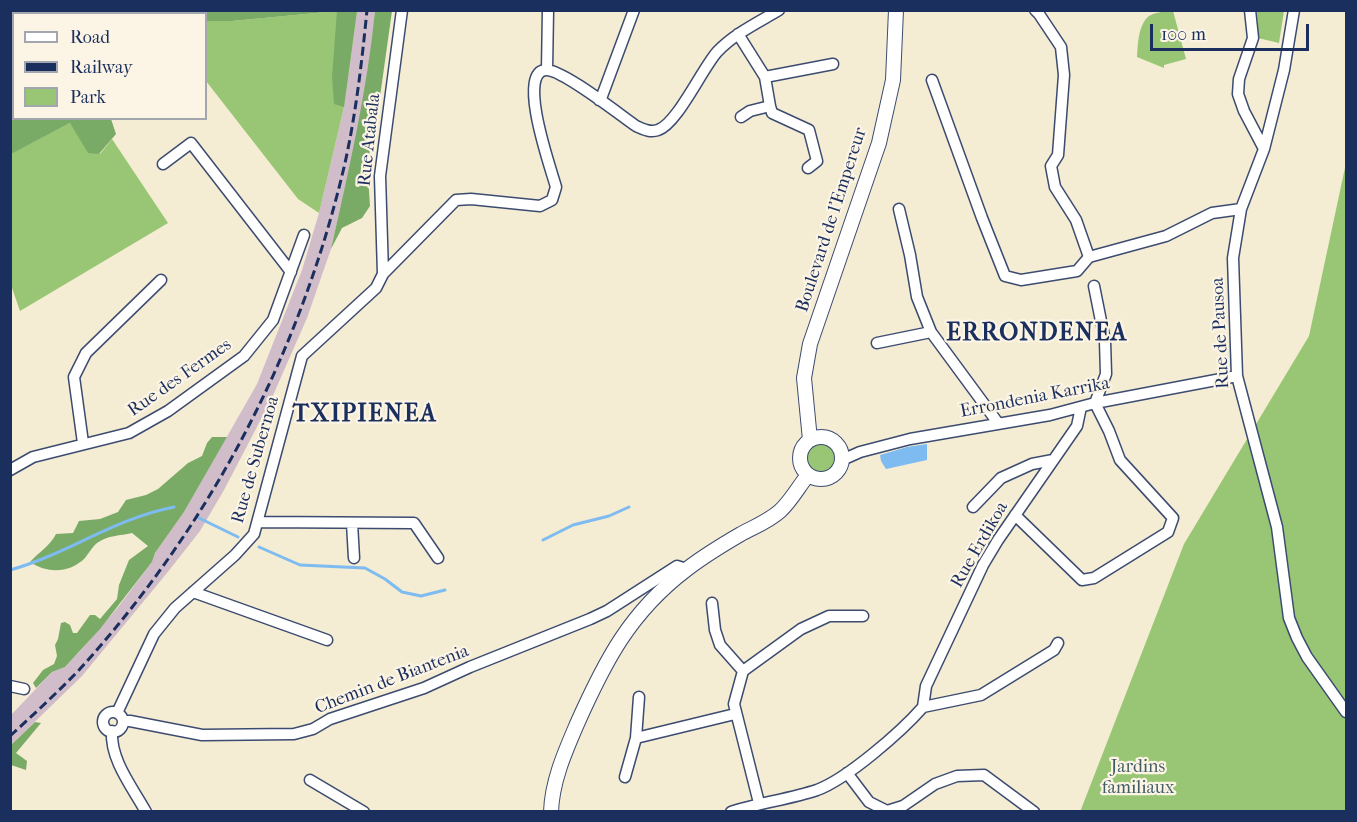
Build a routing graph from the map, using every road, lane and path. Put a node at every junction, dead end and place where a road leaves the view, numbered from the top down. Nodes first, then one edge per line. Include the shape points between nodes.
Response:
1 (402, 10) edge
2 (548, 10) edge
3 (634, 10) edge
4 (779, 10) edge
5 (896, 10) edge
6 (1035, 10) edge
7 (1250, 10) edge
8 (1294, 10) edge
9 (738, 34) junction
10 (833, 64) dead end
11 (547, 70) junction
12 (765, 77) junction
13 (932, 81) dead end
14 (599, 100) junction
15 (770, 106) junction
16 (741, 117) dead end
17 (1264, 149) junction
18 (163, 164) dead end
19 (808, 168) dead end
20 (899, 209) dead end
21 (1241, 209) junction
22 (304, 235) dead end
23 (1089, 257) junction
24 (291, 272) junction
25 (383, 274) junction
26 (161, 280) dead end
27 (1094, 286) dead end
28 (930, 332) junction
29 (877, 343) dead end
30 (1237, 376) junction
31 (1095, 403) junction
32 (1081, 407) junction
33 (999, 423) junction
34 (810, 440) junction
35 (83, 443) junction
36 (842, 460) junction
37 (1053, 460) junction
38 (10, 470) edge
39 (808, 475) junction
40 (973, 507) dead end
41 (1015, 515) junction
42 (258, 522) junction
43 (352, 523) junction
44 (354, 558) dead end
45 (438, 558) dead end
46 (686, 569) junction
47 (193, 592) junction
48 (712, 603) dead end
49 (863, 616) dead end
50 (327, 640) dead end
51 (1058, 644) dead end
52 (743, 671) junction
53 (10, 686) edge
54 (24, 689) dead end
55 (639, 697) dead end
56 (923, 707) junction
57 (1347, 712) edge
58 (735, 714) junction
59 (120, 717) junction
60 (112, 731) junction
61 (636, 738) junction
62 (847, 773) junction
63 (625, 777) dead end
64 (310, 780) dead end
65 (759, 804) junction
66 (146, 812) edge
67 (364, 812) edge
68 (551, 812) edge
69 (731, 812) edge
70 (1034, 812) edge

1 - 25 street, Rue Atabala via 380,176
2 - 11 street
3 - 14 street
4 - 9 street
5 - 34 main road, Boulevard de l'Empereur via 892,80 879,143 810,344 804,378
6 - 23 street via 1061,47 1064,75 1058,155 1051,166 1054,187 1076,220
7 - 17 street via 1253,38 1238,94
8 - 17 street, Rue de Pausoa
9 - 12 street
9 - 14 street via 716,53 664,127 656,131 636,126
10 - 12 street
11 - 14 street via 564,76
11 - 25 street, Rue de Subernoa via 538,73 533,81 534,104 556,188 552,200 540,206 456,200
12 - 15 street
13 - 23 street via 1005,276 1021,280 1077,271
15 - 16 street
15 - 19 street via 772,113 809,130 817,161
17 - 21 street, Rue de Pausoa
18 - 24 street via 191,143
20 - 28 street via 917,297
21 - 23 street via 1212,213 1166,236
21 - 30 street, Rue de Pausoa via 1233,258
22 - 24 street, Rue des Fermes
24 - 35 street, Rue des Fermes via 273,320 244,356 168,411 129,433
25 - 42 street, Rue de Subernoa via 376,288 302,356
26 - 35 street via 86,353 74,377
27 - 31 street via 1105,341 1106,374
28 - 29 street
28 - 33 street
30 - 31 street, Errondenia Karrika
30 - 57 street, Rue de Pausoa via 1277,527 1289,618 1307,657
31 - 32 street, Errondenia Karrika
31 - 41 street via 1120,460 1173,518 1168,532 1094,578 1082,580
32 - 33 street, Errondenia Karrika
32 - 37 street, Rue Erdikoa via 1077,426
33 - 36 street, Errondenia Karrika via 910,439
34 - 36 main road via 828,438 836,443
34 - 39 main road, Boulevard de l'Empereur via 802,448 800,459
35 - 38 street, Rue des Fermes via 33,457
36 - 39 main road via 830,478
37 - 40 street via 1032,464 1001,478
37 - 41 street, Rue Erdikoa
39 - 46 main road via 781,510
41 - 56 street, Rue Erdikoa via 983,565 926,686
42 - 43 street
42 - 47 street, Rue de Subernoa via 254,534 235,555
43 - 44 street
43 - 45 street via 414,523
46 - 59 street, Chemin de Biantenia via 677,566 590,619 424,688 322,722 305,732 202,735
46 - 68 main road via 646,606 614,647 564,755
47 - 50 street
47 - 59 street, Rue de Subernoa via 154,634
48 - 52 street via 720,645
49 - 52 street via 829,616 801,629
51 - 56 street via 981,695
52 - 58 street
53 - 54 street
55 - 61 street
56 - 62 street
58 - 61 street
58 - 65 street
59 - 60 street via 122,727
59 - 60 street via 108,714 104,718 107,729
60 - 66 street via 115,756
61 - 63 street
62 - 65 street via 818,789
62 - 70 street via 869,802 887,811 903,806 935,784 957,776 984,775
64 - 67 street
65 - 69 street

